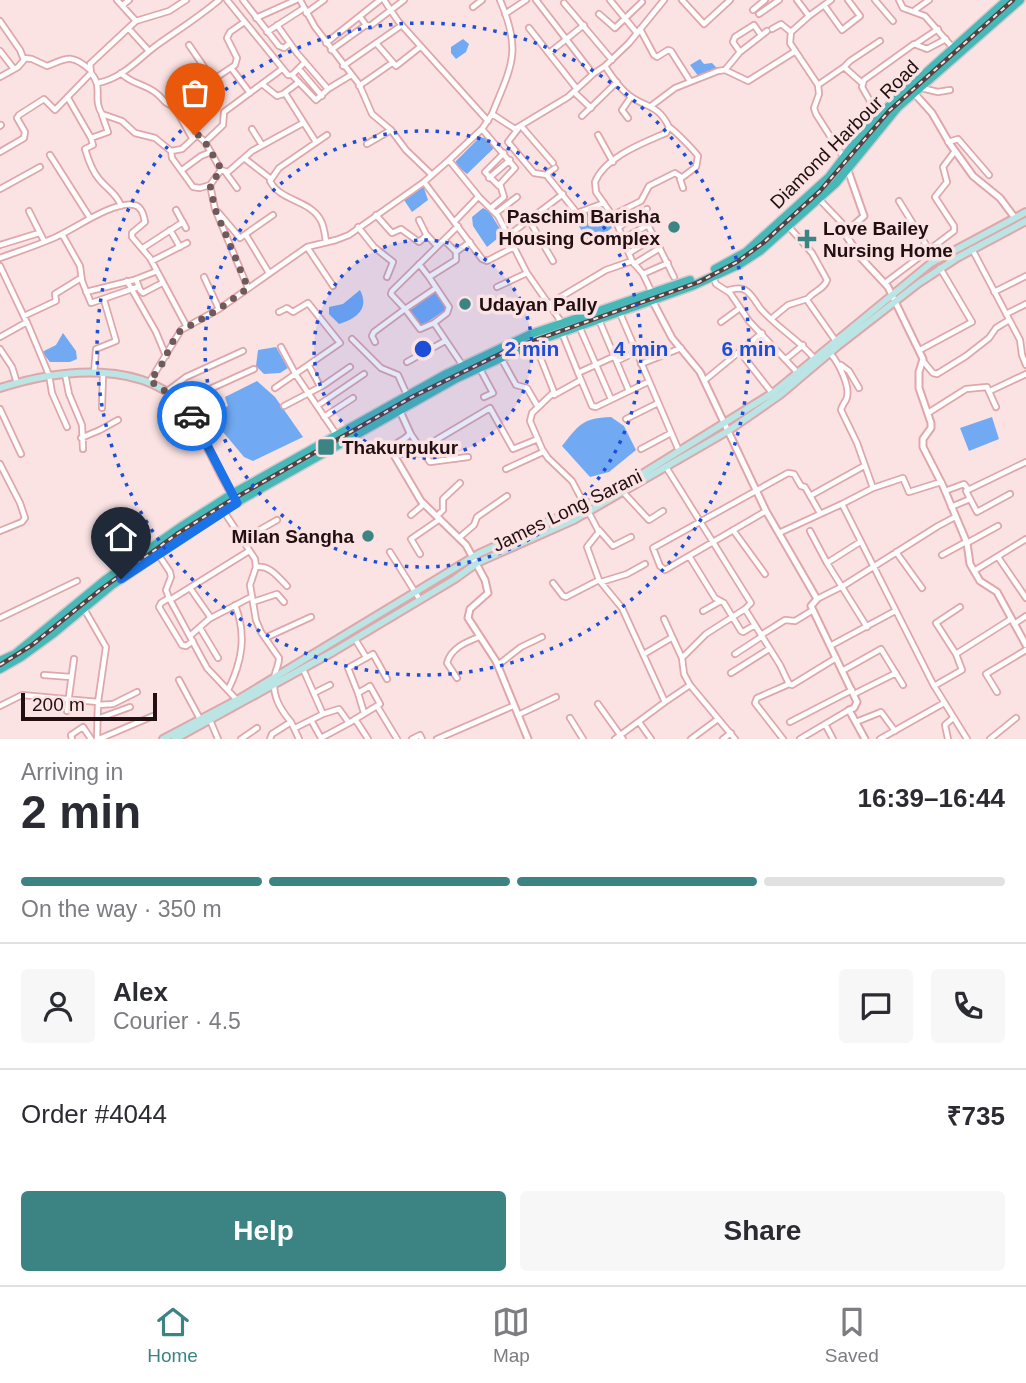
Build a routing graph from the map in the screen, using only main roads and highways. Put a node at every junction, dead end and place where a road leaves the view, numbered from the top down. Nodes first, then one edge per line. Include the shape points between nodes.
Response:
1 (1007, 0) edge
2 (1020, 0) edge
3 (993, 18) junction
4 (846, 163) junction
5 (1026, 212) edge
6 (1026, 221) edge
7 (785, 222) junction
8 (652, 297) junction
9 (893, 298) junction
10 (618, 309) junction
11 (562, 328) junction
12 (543, 335) junction
13 (798, 374) junction
14 (0, 388) edge
15 (373, 420) junction
16 (681, 454) junction
17 (232, 494) junction
18 (237, 503) junction
19 (586, 508) junction
20 (475, 560) junction
21 (82, 605) junction
22 (0, 661) edge
23 (0, 669) edge
24 (163, 739) edge
25 (175, 739) edge

1 - 3 highway, Diamond Harbour Road
2 - 3 highway, Diamond Harbour Road
3 - 4 highway, Diamond Harbour Road
3 - 4 highway, Diamond Harbour Road via 890,106 861,135
4 - 7 highway, Diamond Harbour Road
4 - 7 highway, Diamond Harbour Road via 836,183
5 - 9 main road, James Long Sarani via 932,263
6 - 9 main road
7 - 8 highway, Diamond Harbour Road via 746,252
7 - 8 highway, Diamond Harbour Road via 760,251 712,276
8 - 10 highway, Diamond Harbour Road
9 - 13 main road
9 - 13 main road, James Long Sarani
10 - 11 highway, Diamond Harbour Road
10 - 11 highway, Diamond Harbour Road via 579,326
11 - 12 highway, Diamond Harbour Road
12 - 15 highway, Diamond Harbour Road via 463,366
12 - 15 highway, Diamond Harbour Road via 400,411
13 - 16 main road, James Long Sarani
13 - 16 main road via 762,408
14 - 17 main road via 65,374 150,381 192,415
15 - 17 highway, Diamond Harbour Road
15 - 18 highway, Diamond Harbour Road
16 - 19 main road, James Long Sarani
16 - 19 main road via 623,492
17 - 18 main road
17 - 21 highway, Diamond Harbour Road via 147,550
18 - 21 highway, Diamond Harbour Road
19 - 20 main road, James Long Sarani
20 - 24 main road, James Long Sarani
20 - 25 main road via 355,639
21 - 22 highway, Diamond Harbour Road
21 - 23 highway, Diamond Harbour Road

